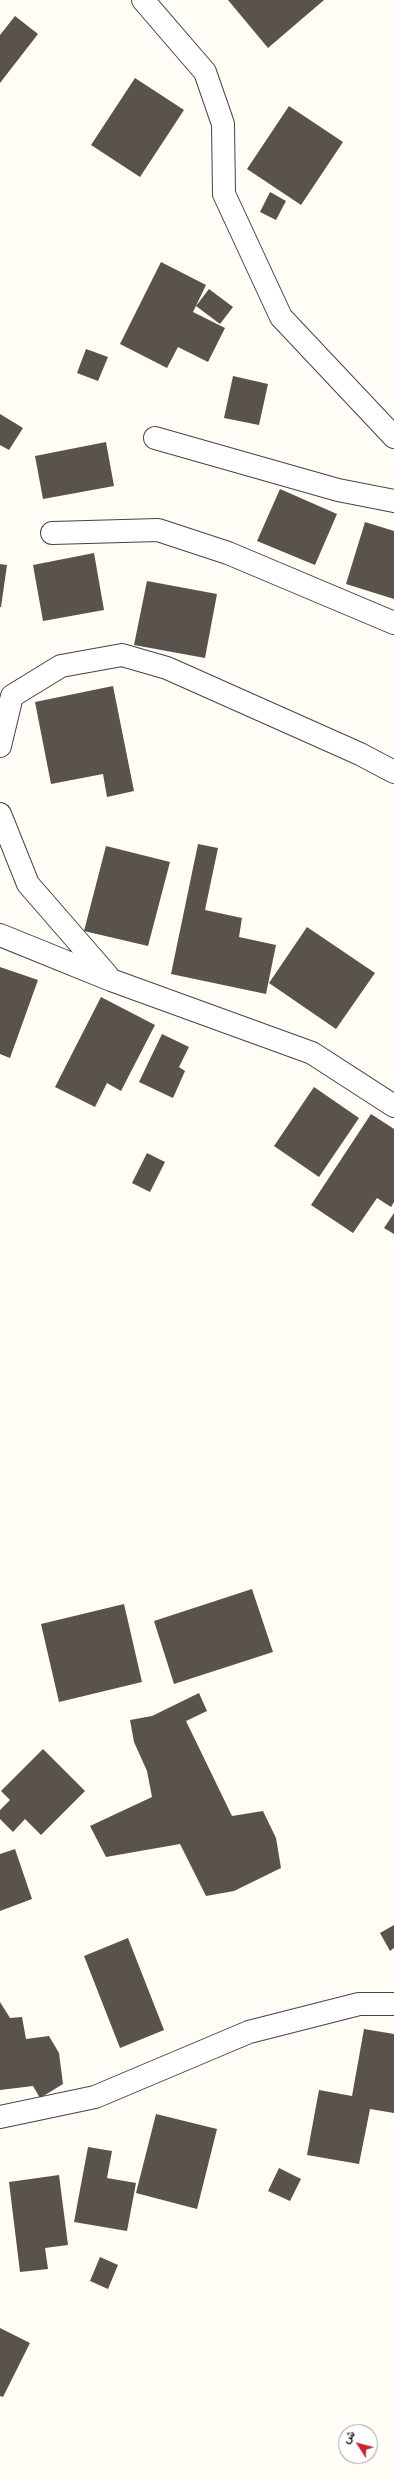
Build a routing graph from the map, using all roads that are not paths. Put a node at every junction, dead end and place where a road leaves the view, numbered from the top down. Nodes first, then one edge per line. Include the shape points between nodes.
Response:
1 (143, 0) edge
2 (394, 437) edge
3 (156, 438) dead end
4 (394, 502) edge
5 (52, 533) dead end
6 (394, 623) edge
7 (0, 746) edge
8 (394, 772) edge
9 (0, 814) edge
10 (0, 935) edge
11 (111, 980) junction
12 (394, 1106) edge
13 (394, 2004) edge
14 (0, 2117) edge

1 - 2 street via 205,72 223,124 224,194 281,316
3 - 4 street via 338,490
5 - 6 street via 158,530 228,553
7 - 8 street via 12,696 61,666 122,655 167,668 360,754
9 - 11 street via 28,884
10 - 11 street
11 - 12 street via 312,1053
13 - 14 street via 359,2004 249,2032 95,2097

